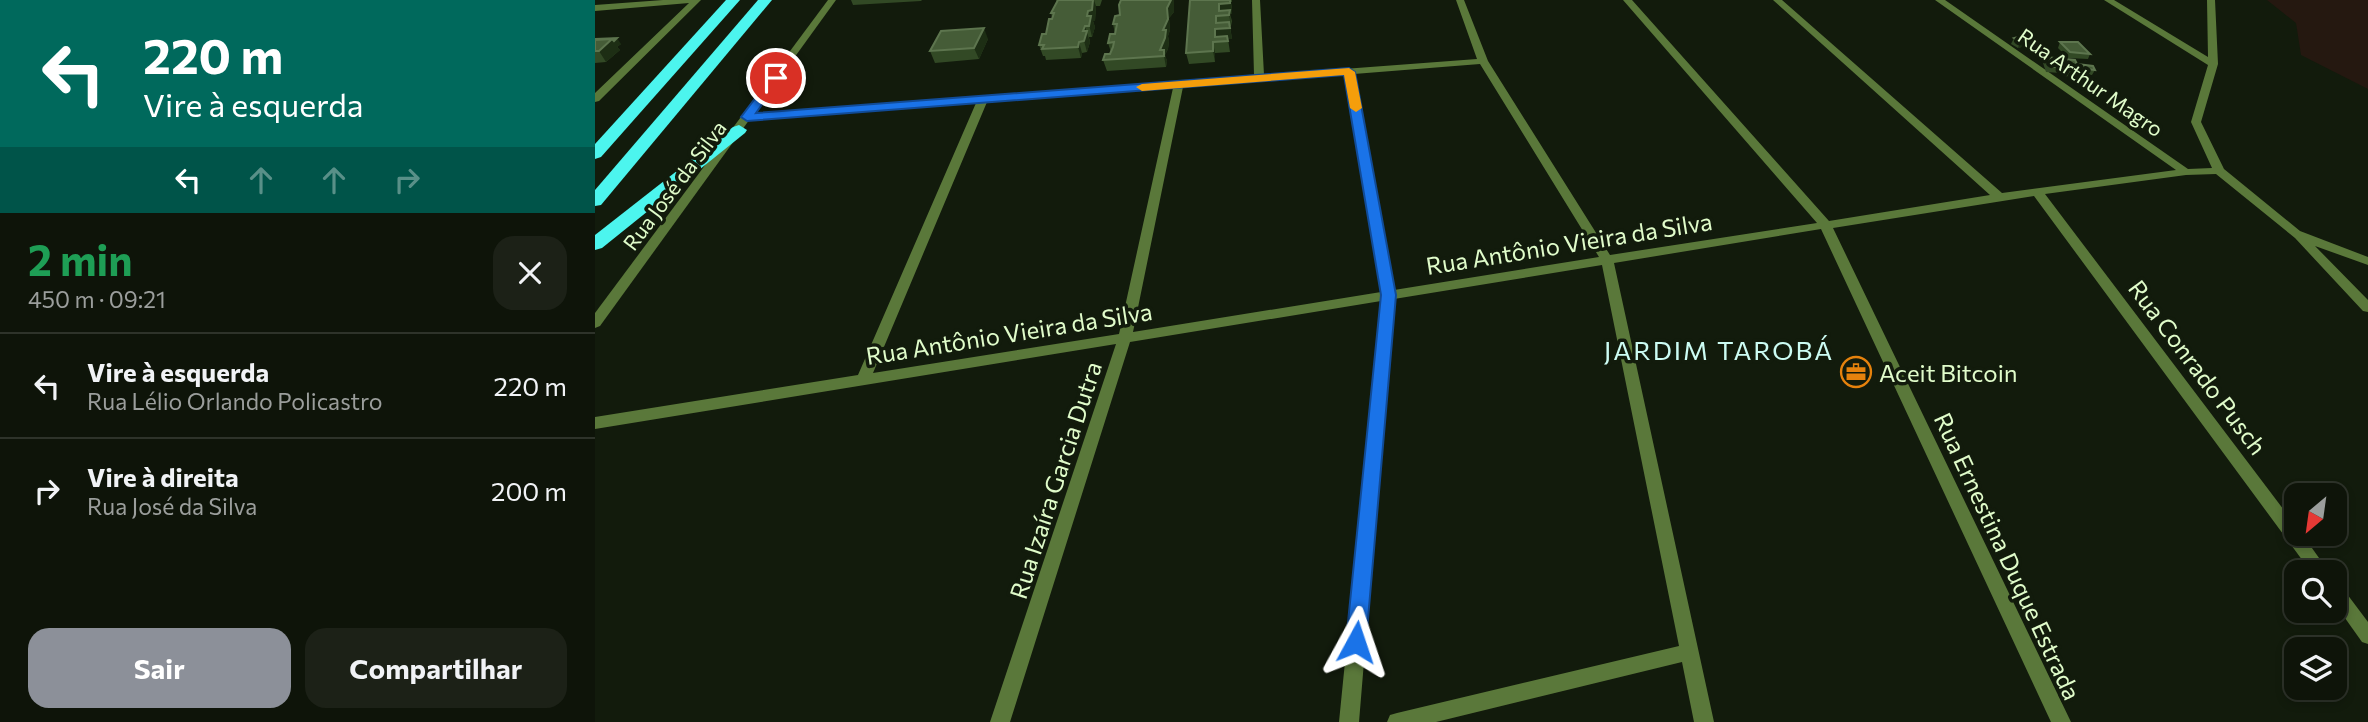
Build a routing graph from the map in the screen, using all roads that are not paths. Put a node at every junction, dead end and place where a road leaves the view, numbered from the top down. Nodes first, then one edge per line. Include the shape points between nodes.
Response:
1 (697, 0) edge
2 (733, 0) edge
3 (765, 0) edge
4 (832, 0) edge
5 (1256, 0) edge
6 (1460, 0) edge
7 (1626, 0) edge
8 (1777, 0) edge
9 (1939, 0) edge
10 (2108, 0) edge
11 (2211, 0) edge
12 (595, 8) edge
13 (1483, 61) junction
14 (2213, 64) junction
15 (1349, 72) junction
16 (1259, 78) junction
17 (1179, 85) junction
18 (597, 95) edge
19 (983, 99) junction
20 (743, 124) junction
21 (595, 154) edge
22 (2219, 171) junction
23 (2186, 172) junction
24 (2037, 191) junction
25 (1999, 197) junction
26 (595, 201) edge
27 (1825, 225) junction
28 (2296, 234) junction
29 (595, 244) edge
30 (1607, 260) junction
31 (2368, 261) edge
32 (1388, 295) junction
33 (2368, 308) edge
34 (595, 323) edge
35 (1125, 337) junction
36 (863, 380) junction
37 (595, 423) edge
38 (2312, 560) edge
39 (2347, 607) edge
40 (2368, 636) edge
41 (1690, 652) junction
42 (999, 722) edge
43 (1349, 722) edge
44 (1397, 722) edge
45 (1704, 722) edge
46 (2061, 722) edge

1 - 12 street
1 - 18 street
2 - 21 highway
3 - 26 highway
4 - 20 street, Rua José da Silva
5 - 16 street
6 - 13 street
7 - 27 street, Rua Ernestina Duque Estrada
8 - 25 street
9 - 23 street, Rua Arthur Magro
10 - 14 street
11 - 14 street
13 - 15 street
13 - 30 street
14 - 22 street via 2196,122
15 - 16 street
15 - 32 street
16 - 17 street
17 - 19 street
17 - 35 street, Rua Izaíra Garcia Dutra
19 - 20 street
19 - 36 street
20 - 29 highway
20 - 34 street, Rua José da Silva
22 - 23 street, Rua Antônio Vieira da Silva
22 - 28 street
23 - 24 street, Rua Antônio Vieira da Silva
24 - 25 street, Rua Antônio Vieira da Silva
24 - 38 street, Rua Conrado Pusch
25 - 27 street, Rua Antônio Vieira da Silva
27 - 30 street, Rua Antônio Vieira da Silva
27 - 46 street, Rua Ernestina Duque Estrada
28 - 31 street
28 - 33 street
30 - 32 street, Rua Antônio Vieira da Silva
30 - 41 street
32 - 35 street, Rua Antônio Vieira da Silva
32 - 43 street
35 - 36 street, Rua Antônio Vieira da Silva
35 - 42 street, Rua Izaíra Garcia Dutra
36 - 37 street, Rua Antônio Vieira da Silva
39 - 40 street
41 - 44 street
41 - 45 street

